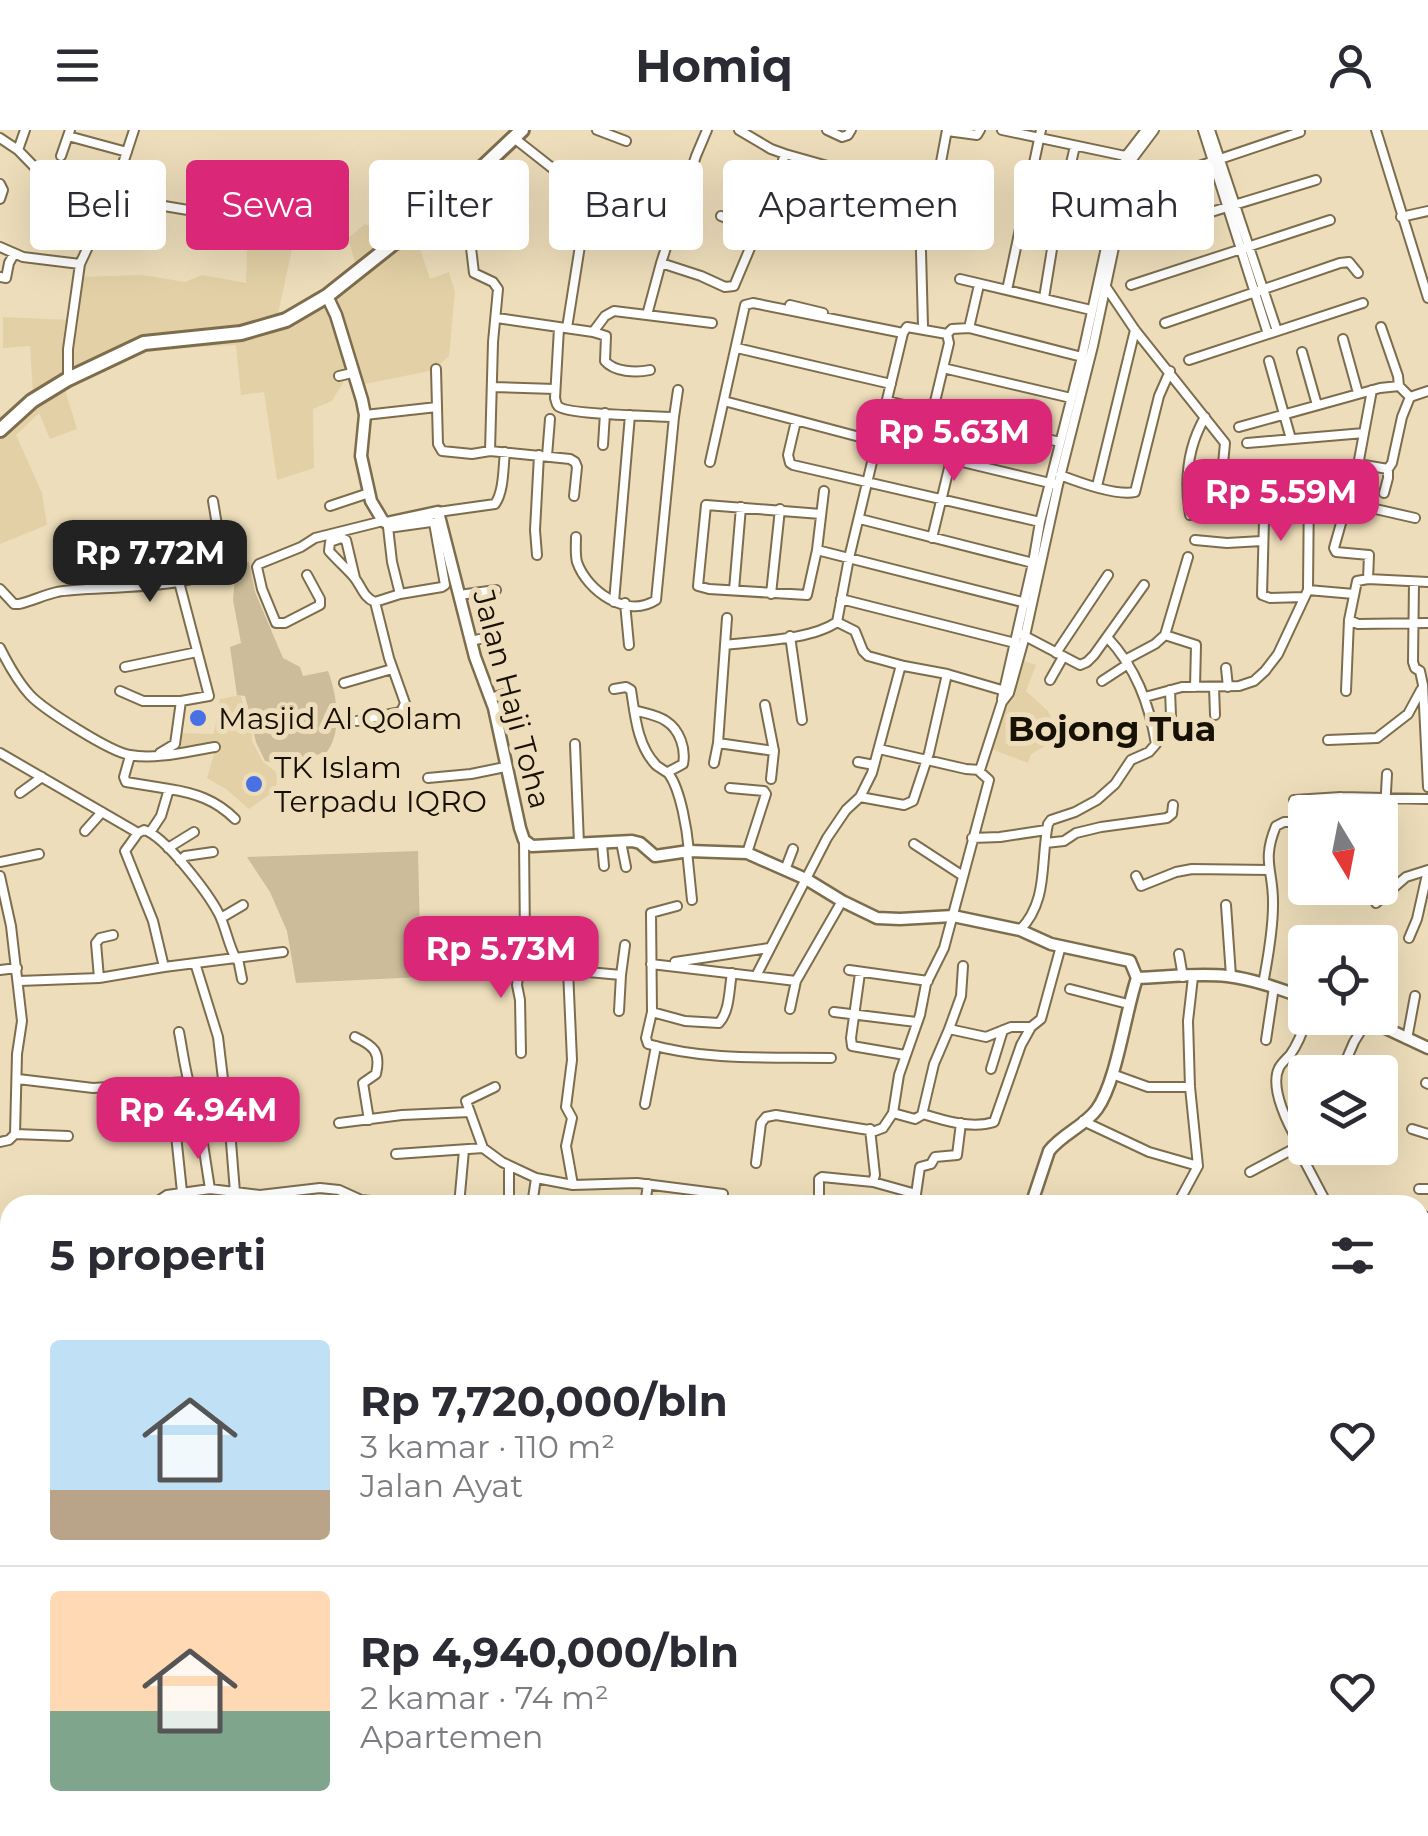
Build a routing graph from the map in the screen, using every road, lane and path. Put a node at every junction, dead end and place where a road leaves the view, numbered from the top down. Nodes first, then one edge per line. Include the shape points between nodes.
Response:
1 (25, 130) edge
2 (134, 130) edge
3 (597, 130) edge
4 (707, 130) edge
5 (739, 130) edge
6 (827, 130) edge
7 (850, 130) edge
8 (947, 130) edge
9 (980, 130) edge
10 (1002, 130) edge
11 (1152, 130) edge
12 (1206, 130) edge
13 (1376, 130) edge
14 (1300, 132) edge
15 (69, 133) edge
16 (518, 134) edge
17 (1041, 134) edge
18 (0, 138) edge
19 (626, 141) dead end
20 (1075, 146) junction
21 (18, 150) junction
22 (127, 152) junction
23 (785, 154) junction
24 (61, 156) dead end
25 (1130, 157) junction
26 (124, 160) edge
27 (490, 160) edge
28 (783, 160) edge
29 (806, 160) edge
30 (941, 160) edge
31 (1129, 160) edge
32 (1217, 160) junction
33 (1214, 161) edge
34 (30, 162) edge
35 (549, 164) edge
36 (1316, 180) dead end
37 (0, 184) edge
38 (0, 198) edge
39 (1230, 204) junction
40 (1214, 209) edge
41 (1428, 211) edge
42 (1401, 217) junction
43 (1330, 220) dead end
44 (0, 247) edge
45 (1245, 248) junction
46 (86, 250) edge
47 (385, 250) edge
48 (471, 250) edge
49 (578, 250) edge
50 (750, 250) edge
51 (921, 250) edge
52 (1113, 250) edge
53 (14, 254) junction
54 (661, 263) junction
55 (80, 264) junction
56 (1423, 266) edge
57 (1358, 273) dead end
58 (0, 278) edge
59 (960, 279) dead end
60 (1104, 284) junction
61 (1131, 284) dead end
62 (979, 285) junction
63 (1007, 290) junction
64 (1258, 291) junction
65 (327, 296) junction
66 (1044, 298) junction
67 (1428, 298) edge
68 (1364, 303) dead end
69 (790, 305) dead end
70 (1096, 311) junction
71 (647, 315) junction
72 (496, 318) junction
73 (1165, 322) dead end
74 (712, 323) dead end
75 (923, 326) dead end
76 (1381, 327) dead end
77 (563, 328) junction
78 (969, 328) junction
79 (1135, 330) junction
80 (901, 331) junction
81 (593, 332) junction
82 (1272, 332) junction
83 (947, 334) junction
84 (1343, 339) dead end
85 (738, 348) junction
86 (1302, 352) dead end
87 (1082, 357) junction
88 (1189, 360) dead end
89 (1270, 361) dead end
90 (943, 368) junction
91 (436, 370) dead end
92 (650, 370) dead end
93 (1170, 371) junction
94 (352, 372) junction
95 (339, 376) dead end
96 (68, 379) junction
97 (891, 384) junction
98 (1399, 386) junction
99 (492, 387) junction
100 (555, 389) junction
101 (678, 390) dead end
102 (1372, 390) junction
103 (1428, 391) edge
104 (1358, 392) junction
105 (1410, 397) junction
106 (1071, 398) junction
107 (886, 400) junction
108 (724, 402) junction
109 (1317, 405) junction
110 (437, 407) junction
111 (933, 410) junction
112 (605, 414) junction
113 (1285, 414) junction
114 (366, 415) junction
115 (630, 415) junction
116 (674, 417) junction
117 (1205, 417) junction
118 (550, 420) dead end
119 (796, 421) junction
120 (1238, 426) dead end
121 (0, 430) edge
122 (1364, 433) junction
123 (1292, 439) junction
124 (878, 442) junction
125 (1060, 442) junction
126 (1247, 443) dead end
127 (602, 445) dead end
128 (490, 451) junction
129 (504, 452) junction
130 (543, 456) junction
131 (952, 460) junction
132 (710, 462) dead end
133 (1358, 464) junction
134 (1388, 469) junction
135 (1218, 479) dead end
136 (868, 481) junction
137 (1056, 481) junction
138 (1242, 482) dead end
139 (1265, 484) junction
140 (1309, 484) junction
141 (1097, 486) junction
142 (1352, 486) junction
143 (824, 492) dead end
144 (369, 493) junction
145 (1384, 493) dead end
146 (574, 496) dead end
147 (940, 500) junction
148 (213, 501) dead end
149 (1349, 503) junction
150 (330, 506) dead end
151 (741, 507) junction
152 (780, 509) junction
153 (438, 512) junction
154 (820, 514) junction
155 (1190, 515) dead end
156 (1415, 518) dead end
157 (860, 519) junction
158 (1040, 522) junction
159 (386, 524) junction
160 (576, 537) dead end
161 (932, 538) junction
162 (1194, 540) dead end
163 (1262, 542) junction
164 (817, 550) junction
165 (537, 555) dead end
166 (1188, 557) dead end
167 (850, 558) junction
168 (1033, 562) junction
169 (307, 575) dead end
170 (1108, 575) dead end
171 (355, 578) junction
172 (1368, 579) junction
173 (179, 582) junction
174 (1414, 582) junction
175 (1428, 582) edge
176 (1144, 585) dead end
177 (0, 589) edge
178 (496, 590) dead end
179 (734, 590) junction
180 (400, 594) junction
181 (771, 594) junction
182 (1306, 594) junction
183 (1354, 594) junction
184 (459, 595) junction
185 (842, 599) junction
186 (375, 602) junction
187 (614, 602) junction
188 (1028, 603) junction
189 (624, 604) junction
190 (727, 618) dead end
191 (1350, 620) junction
192 (837, 622) junction
193 (1414, 622) junction
194 (1428, 622) edge
195 (498, 635) dead end
196 (1022, 635) junction
197 (1166, 635) junction
198 (790, 636) junction
199 (1106, 638) junction
200 (471, 641) junction
201 (628, 644) dead end
202 (726, 644) junction
203 (1015, 644) junction
204 (0, 648) edge
205 (197, 652) junction
206 (1060, 655) junction
207 (1127, 662) junction
208 (900, 665) junction
209 (125, 667) dead end
210 (1226, 668) dead end
211 (392, 669) junction
212 (1424, 670) edge
213 (947, 674) junction
214 (1050, 680) dead end
215 (1102, 681) dead end
216 (344, 684) dead end
217 (1423, 685) junction
218 (1195, 687) junction
219 (1214, 687) junction
220 (1228, 687) junction
221 (614, 689) dead end
222 (1170, 690) junction
223 (120, 691) dead end
224 (1346, 691) dead end
225 (1006, 692) junction
226 (508, 693) dead end
227 (1145, 696) junction
228 (490, 698) junction
229 (181, 701) junction
230 (766, 705) dead end
231 (1426, 709) edge
232 (634, 710) junction
233 (1215, 715) dead end
234 (1171, 716) dead end
235 (802, 720) dead end
236 (357, 721) dead end
237 (1328, 740) dead end
238 (718, 743) junction
239 (575, 744) dead end
240 (215, 747) dead end
241 (879, 749) junction
242 (774, 751) junction
243 (0, 753) edge
244 (1427, 754) edge
245 (155, 755) junction
246 (130, 756) junction
247 (927, 759) junction
248 (858, 762) dead end
249 (714, 763) dead end
250 (874, 765) junction
251 (505, 767) junction
252 (979, 770) junction
253 (668, 772) junction
254 (1387, 774) dead end
255 (42, 777) junction
256 (428, 778) dead end
257 (771, 779) dead end
258 (1428, 787) edge
259 (730, 788) dead end
260 (169, 790) junction
261 (20, 793) dead end
262 (1386, 795) edge
263 (860, 797) junction
264 (1398, 798) edge
265 (1428, 799) edge
266 (1173, 805) dead end
267 (102, 812) junction
268 (235, 819) dead end
269 (1288, 822) edge
270 (1046, 830) junction
271 (85, 831) dead end
272 (151, 831) junction
273 (194, 832) dead end
274 (138, 833) junction
275 (972, 838) junction
276 (524, 840) junction
277 (621, 842) junction
278 (1046, 843) junction
279 (602, 844) junction
280 (914, 844) dead end
281 (579, 845) junction
282 (168, 848) junction
283 (793, 848) dead end
284 (688, 851) junction
285 (212, 852) dead end
286 (747, 853) junction
287 (39, 854) dead end
288 (180, 861) junction
289 (0, 862) edge
290 (604, 866) dead end
291 (626, 867) dead end
292 (785, 870) junction
293 (1269, 870) junction
294 (1428, 870) edge
295 (0, 876) edge
296 (962, 876) junction
297 (1136, 876) dead end
298 (806, 879) junction
299 (1398, 884) edge
300 (692, 900) dead end
301 (842, 901) junction
302 (1226, 904) dead end
303 (243, 906) dead end
304 (676, 906) dead end
305 (4, 912) edge
306 (952, 916) junction
307 (221, 918) junction
308 (1020, 930) junction
309 (113, 935) dead end
310 (1409, 938) dead end
311 (625, 945) dead end
312 (1061, 946) junction
313 (769, 948) junction
314 (282, 952) dead end
315 (1179, 954) dead end
316 (237, 959) junction
317 (196, 964) junction
318 (651, 964) junction
319 (665, 964) junction
320 (522, 966) junction
321 (962, 966) dead end
322 (164, 967) junction
323 (17, 968) junction
324 (0, 970) edge
325 (568, 970) junction
326 (850, 970) dead end
327 (732, 972) junction
328 (860, 973) junction
329 (621, 975) junction
330 (756, 976) junction
331 (1231, 976) junction
332 (1188, 977) junction
333 (99, 978) junction
334 (242, 978) dead end
335 (1137, 978) junction
336 (928, 980) junction
337 (796, 981) junction
338 (19, 982) junction
339 (1268, 985) junction
340 (1070, 989) dead end
341 (1288, 992) edge
342 (1415, 996) dead end
343 (1128, 1004) junction
344 (790, 1009) dead end
345 (619, 1011) dead end
346 (652, 1012) junction
347 (834, 1012) dead end
348 (854, 1015) junction
349 (916, 1022) junction
350 (1031, 1027) junction
351 (950, 1029) junction
352 (1003, 1030) junction
353 (179, 1032) dead end
354 (1398, 1034) edge
355 (355, 1037) dead end
356 (1408, 1039) junction
357 (1266, 1040) dead end
358 (656, 1046) junction
359 (1428, 1048) edge
360 (521, 1054) dead end
361 (905, 1055) junction
362 (1288, 1056) edge
363 (831, 1058) dead end
364 (991, 1068) dead end
365 (1112, 1074) junction
366 (18, 1079) junction
367 (187, 1082) junction
368 (495, 1087) dead end
369 (1190, 1087) junction
370 (645, 1104) dead end
371 (470, 1112) junction
372 (894, 1113) junction
373 (923, 1114) junction
374 (369, 1120) junction
375 (1083, 1120) junction
376 (340, 1123) dead end
377 (962, 1123) junction
378 (1288, 1125) edge
379 (870, 1129) junction
380 (1412, 1129) dead end
381 (15, 1134) junction
382 (1428, 1134) edge
383 (68, 1136) dead end
384 (176, 1136) dead end
385 (0, 1142) edge
386 (483, 1148) junction
387 (464, 1150) junction
388 (1288, 1151) edge
389 (396, 1154) dead end
390 (756, 1163) dead end
391 (1309, 1165) edge
392 (509, 1166) junction
393 (1198, 1166) junction
394 (1250, 1172) dead end
395 (536, 1178) junction
396 (874, 1182) junction
397 (648, 1184) junction
398 (572, 1185) junction
399 (210, 1189) junction
400 (182, 1192) junction
401 (236, 1192) junction
402 (290, 1193) joint
403 (723, 1194) dead end
404 (167, 1195) edge
405 (353, 1195) edge
406 (460, 1195) edge
407 (509, 1195) edge
408 (533, 1195) edge
409 (646, 1195) edge
410 (819, 1195) edge
411 (1035, 1195) edge
412 (1182, 1195) edge
413 (1323, 1195) edge

1 - 21 street
2 - 22 street
3 - 19 street
4 - 54 street
5 - 23 street
6 - 7 street via 842,137
8 - 9 street
8 - 30 street
10 - 17 street
11 - 25 street
12 - 32 street
13 - 42 street
14 - 32 street
15 - 22 street
15 - 24 street
16 - 27 main road
16 - 35 street
17 - 20 street
17 - 63 street
18 - 21 street
20 - 25 street
20 - 66 street
21 - 34 street
22 - 26 street
23 - 28 street
23 - 29 street
25 - 31 street
25 - 60 street
32 - 33 street
32 - 39 street
36 - 39 street
37 - 38 street
39 - 40 street
39 - 45 street
41 - 42 street
42 - 56 street
43 - 45 street
44 - 53 street
45 - 61 street
45 - 64 street
46 - 55 street
47 - 65 main road
48 - 72 street via 474,273 496,284
49 - 77 street
50 - 54 street via 734,286
51 - 75 street
52 - 60 street
53 - 55 street
53 - 58 street via 6,278
54 - 71 street
55 - 96 street
56 - 67 street
57 - 64 street via 1345,262
59 - 62 street
60 - 70 street
60 - 79 street
62 - 63 street
62 - 78 street
63 - 66 street
64 - 73 street
64 - 82 street
65 - 94 street
65 - 96 main road via 286,320 241,333 144,343
66 - 70 street
68 - 82 street
69 - 80 street
70 - 87 street
70 - 137 street
71 - 74 street
71 - 81 street via 609,312
72 - 77 street
72 - 99 street
76 - 98 street
77 - 81 street
77 - 100 street
78 - 83 street
78 - 87 street
79 - 93 street
79 - 141 street
80 - 83 street
80 - 85 street via 748,304
80 - 97 street
81 - 92 street via 606,336 609,366
82 - 88 street
83 - 90 street
84 - 104 street
85 - 97 street
85 - 108 street
86 - 109 street
87 - 106 street
89 - 113 street
90 - 106 street
90 - 111 street
91 - 110 street
93 - 117 street
93 - 141 street via 1138,485 1132,494
94 - 95 street
94 - 114 street
96 - 121 main road
97 - 107 street
98 - 102 street
98 - 105 street
99 - 100 street
99 - 128 street
100 - 112 street via 561,408
101 - 116 street
102 - 104 street
102 - 122 street
103 - 105 street
104 - 109 street
105 - 134 street
106 - 125 street
107 - 111 street
107 - 124 street
108 - 119 street
108 - 132 street
109 - 113 street
110 - 114 street
110 - 128 street via 441,450
111 - 125 street
112 - 115 street
112 - 127 street
113 - 120 street
113 - 123 street
114 - 144 street via 360,456
115 - 116 street
115 - 187 street
116 - 189 street via 656,600
117 - 135 street via 1224,443
117 - 155 street via 1186,480
118 - 130 street
119 - 124 street
119 - 136 street via 790,463
122 - 123 street
122 - 133 street
123 - 126 street
124 - 131 street
124 - 136 street
125 - 137 street
128 - 129 street
129 - 130 street
129 - 153 street via 498,500
130 - 146 street via 575,462
130 - 165 street
131 - 137 street
131 - 147 street
133 - 134 street
133 - 142 street
134 - 145 street
136 - 147 street
136 - 157 street
137 - 141 street
137 - 158 street
137 - 188 street
138 - 139 street
139 - 140 street
139 - 163 street
140 - 142 street
140 - 182 street
142 - 149 street
143 - 154 street
144 - 150 street
144 - 159 street
147 - 158 street
147 - 161 street
148 - 173 street via 221,566
149 - 156 street
149 - 172 street via 1335,551 1369,555
151 - 152 street
151 - 179 street
151 - 179 street via 706,506 698,584
152 - 154 street
152 - 181 street
153 - 159 street
153 - 184 street, Jalan Haji Toha
154 - 164 street
157 - 161 street
157 - 167 street
158 - 168 street
159 - 169 street via 315,538 263,560 260,582 276,623 320,605
159 - 180 street
159 - 180 street via 434,523 446,581 442,588
160 - 187 street via 580,568
161 - 168 street
162 - 163 street
163 - 182 street via 1262,594
164 - 167 street
164 - 181 street via 808,595
166 - 197 street
167 - 185 street
167 - 188 street
168 - 188 street
170 - 206 street
171 - 171 street via 346,540 330,542 330,551
171 - 186 street
172 - 174 street
172 - 183 street via 1356,581
173 - 177 street via 55,592 19,604
173 - 205 street
174 - 175 street
174 - 193 street
176 - 199 street
178 - 184 street
179 - 181 street
180 - 186 street
182 - 183 street
182 - 220 street via 1262,675
183 - 191 street
184 - 200 street, Jalan Haji Toha
185 - 192 street
185 - 203 street
186 - 211 street
187 - 189 street
188 - 196 street
189 - 201 street
190 - 202 street
191 - 193 street
191 - 224 street
192 - 198 street
192 - 208 street via 855,632 868,656
193 - 194 street
193 - 212 street via 1413,662
195 - 200 street
196 - 203 street
196 - 206 street
196 - 225 street
197 - 207 street
197 - 218 street via 1196,645
198 - 202 street
198 - 235 street
199 - 206 street via 1080,665
199 - 207 street
200 - 228 street, Jalan Haji Toha
202 - 238 street
203 - 225 street
204 - 246 street via 40,704
205 - 209 street
205 - 229 street via 209,696
206 - 214 street
207 - 215 street
207 - 227 street
208 - 213 street
208 - 241 street
210 - 220 street
211 - 216 street
211 - 236 street via 402,710
212 - 217 street
213 - 225 street
213 - 247 street
217 - 231 street
217 - 237 street via 1408,714 1376,738
218 - 219 street
218 - 222 street
219 - 220 street
219 - 233 street
221 - 232 street via 629,688
222 - 227 street
222 - 234 street
223 - 229 street via 143,700
225 - 252 street
226 - 228 street
227 - 270 street via 1156,744 1131,760 1098,800 1051,820
228 - 251 street, Jalan Haji Toha
229 - 245 street via 175,744
230 - 242 street
231 - 244 street
232 - 253 street via 649,754
232 - 253 street via 666,721 682,742 684,764
238 - 242 street
238 - 249 street
239 - 281 street
240 - 245 street
241 - 247 street
241 - 250 street
242 - 257 street
243 - 255 street
244 - 258 street
245 - 246 street
246 - 260 street via 126,782
247 - 252 street
247 - 263 street via 909,804
248 - 250 street
250 - 263 street
251 - 256 street
251 - 276 street, Jalan Haji Toha
252 - 275 street via 990,780
253 - 284 street
254 - 262 street
255 - 261 street
255 - 267 street
259 - 286 street via 766,794
260 - 268 street via 208,799
260 - 272 street
263 - 298 street via 837,821
264 - 265 street
266 - 278 street via 1168,818
267 - 271 street
267 - 274 street
269 - 293 street via 1276,826 1271,838
270 - 275 street
270 - 278 street
272 - 274 street
272 - 282 street
273 - 282 street
274 - 322 street via 126,851
275 - 296 street
276 - 281 street, Jalan Haji Toha via 532,846
276 - 320 street
277 - 279 street, Jalan Haji Toha
277 - 284 street, Jalan Haji Toha via 640,843 655,856
277 - 291 street
278 - 308 street via 1038,904
279 - 281 street, Jalan Haji Toha
279 - 290 street
280 - 296 street
282 - 288 street
283 - 292 street
284 - 286 street, Jalan Haji Toha
284 - 300 street
285 - 288 street
286 - 292 street, Jalan Haji Toha
287 - 289 street
288 - 307 street
292 - 298 street, Jalan Haji Toha
293 - 297 street via 1192,869 1141,886
293 - 339 street
294 - 299 street
294 - 310 street
295 - 305 street
296 - 306 street
298 - 301 street, Jalan Haji Toha
298 - 313 street
301 - 306 street, Jalan Haji Toha via 877,918
301 - 337 street
302 - 331 street
303 - 307 street
304 - 318 street via 651,913
305 - 323 street
306 - 308 street, Jalan Haji Toha
306 - 336 street
307 - 316 street
308 - 312 street, Jalan Haji Toha
309 - 333 street via 96,943
311 - 329 street
312 - 335 street, Jalan Haji Toha via 1130,962
312 - 350 street via 1041,1018
313 - 319 street
313 - 330 street
314 - 316 street
315 - 332 street
316 - 317 street
316 - 334 street
317 - 322 street
317 - 401 street via 218,1037
318 - 319 street
318 - 346 street
319 - 327 street
320 - 325 street
320 - 360 street
321 - 351 street
322 - 333 street
323 - 324 street
323 - 338 street
325 - 329 street
325 - 398 street via 572,1060 566,1108 572,1118 566,1146
326 - 328 street
327 - 330 street
327 - 346 street via 719,1023
328 - 336 street
328 - 348 street
329 - 345 street
330 - 337 street
331 - 332 street
331 - 339 street
332 - 335 street
332 - 369 street
333 - 338 street
335 - 343 street
336 - 349 street
337 - 344 street
338 - 366 street
339 - 341 street
339 - 357 street
340 - 343 street
342 - 356 street
343 - 365 street
346 - 358 street via 646,1038
347 - 348 street
348 - 349 street
348 - 361 street via 855,1048
349 - 361 street
350 - 352 street
350 - 377 street via 994,1122
351 - 352 street via 986,1036
351 - 373 street
352 - 364 street
353 - 367 street
354 - 356 street
355 - 374 street via 376,1053 376,1074 363,1083
356 - 359 street
358 - 363 street via 728,1056
358 - 370 street
361 - 372 street
362 - 378 street via 1277,1078
365 - 369 street via 1148,1088
365 - 375 street via 1098,1107
366 - 367 street via 92,1088
366 - 381 street
367 - 399 street
368 - 371 street via 466,1101
369 - 393 street
371 - 374 street
371 - 386 street
372 - 373 street
372 - 379 street via 883,1128
373 - 377 street
374 - 376 street
375 - 393 street via 1149,1152
375 - 411 street via 1054,1144
377 - 396 street via 958,1156 935,1157 920,1167 916,1194
379 - 390 street via 766,1116
379 - 396 street
380 - 382 street
381 - 383 street
381 - 385 street
384 - 400 street
386 - 387 street
386 - 392 street
387 - 389 street
387 - 406 street
388 - 394 street
391 - 413 street
392 - 395 street
392 - 407 street
393 - 412 street
395 - 398 street
395 - 408 street
396 - 410 street via 820,1178
397 - 398 street
397 - 403 street
397 - 409 street
399 - 400 street
399 - 401 street
400 - 404 street
401 - 402 street
402 - 405 street via 329,1188

